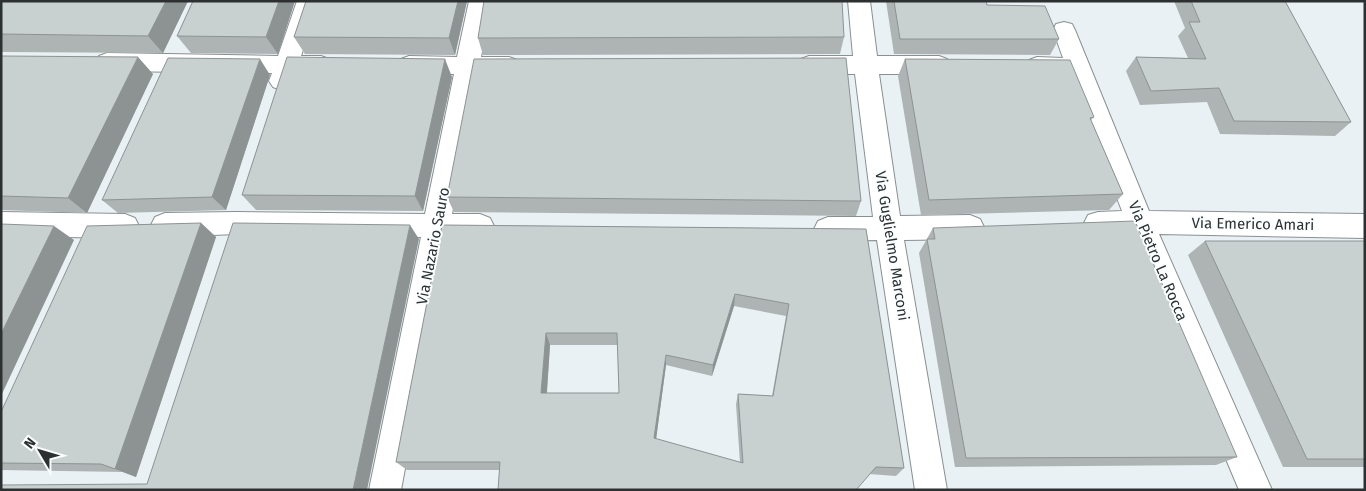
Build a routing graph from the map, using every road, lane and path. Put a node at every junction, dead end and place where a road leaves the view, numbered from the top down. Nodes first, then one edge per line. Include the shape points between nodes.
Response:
1 (308, 1) edge
2 (480, 1) edge
3 (859, 1) edge
4 (1064, 30) dead end
5 (184, 36) edge
6 (87, 62) edge
7 (172, 62) junction
8 (287, 65) junction
9 (344, 65) edge
10 (392, 65) edge
11 (786, 65) edge
12 (865, 65) junction
13 (469, 66) junction
14 (528, 66) edge
15 (963, 66) edge
16 (1012, 66) edge
17 (1080, 67) junction
18 (160, 88) edge
19 (275, 102) edge
20 (245, 195) edge
21 (108, 201) edge
22 (1140, 222) junction
23 (236, 223) junction
24 (1, 224) edge
25 (1073, 224) edge
26 (436, 226) junction
27 (505, 226) edge
28 (995, 226) edge
29 (1365, 226) edge
30 (96, 227) junction
31 (800, 229) edge
32 (889, 230) junction
33 (227, 250) edge
34 (84, 253) edge
35 (385, 490) edge
36 (931, 490) edge
37 (1256, 490) edge

1 - 8 street
2 - 13 street, Via Nazario Sauro
3 - 12 street, Via Guglielmo Marconi
4 - 17 street, Via Pietro La Rocca
5 - 7 street
6 - 7 street
7 - 8 street
7 - 18 street
8 - 9 street
8 - 19 street
10 - 13 street
11 - 12 street
12 - 15 street
12 - 32 street, Via Guglielmo Marconi
13 - 14 street
13 - 26 street, Via Nazario Sauro
16 - 17 street
17 - 22 street, Via Pietro La Rocca
20 - 23 street
21 - 30 street
22 - 25 street, Via Emerico Amari
22 - 29 street, Via Emerico Amari
22 - 37 street, Via Pietro La Rocca
23 - 26 street
23 - 30 street
23 - 33 street
24 - 30 street
26 - 27 street
26 - 35 street, Via Nazario Sauro
28 - 32 street
30 - 34 street
31 - 32 street
32 - 36 street, Via Guglielmo Marconi

